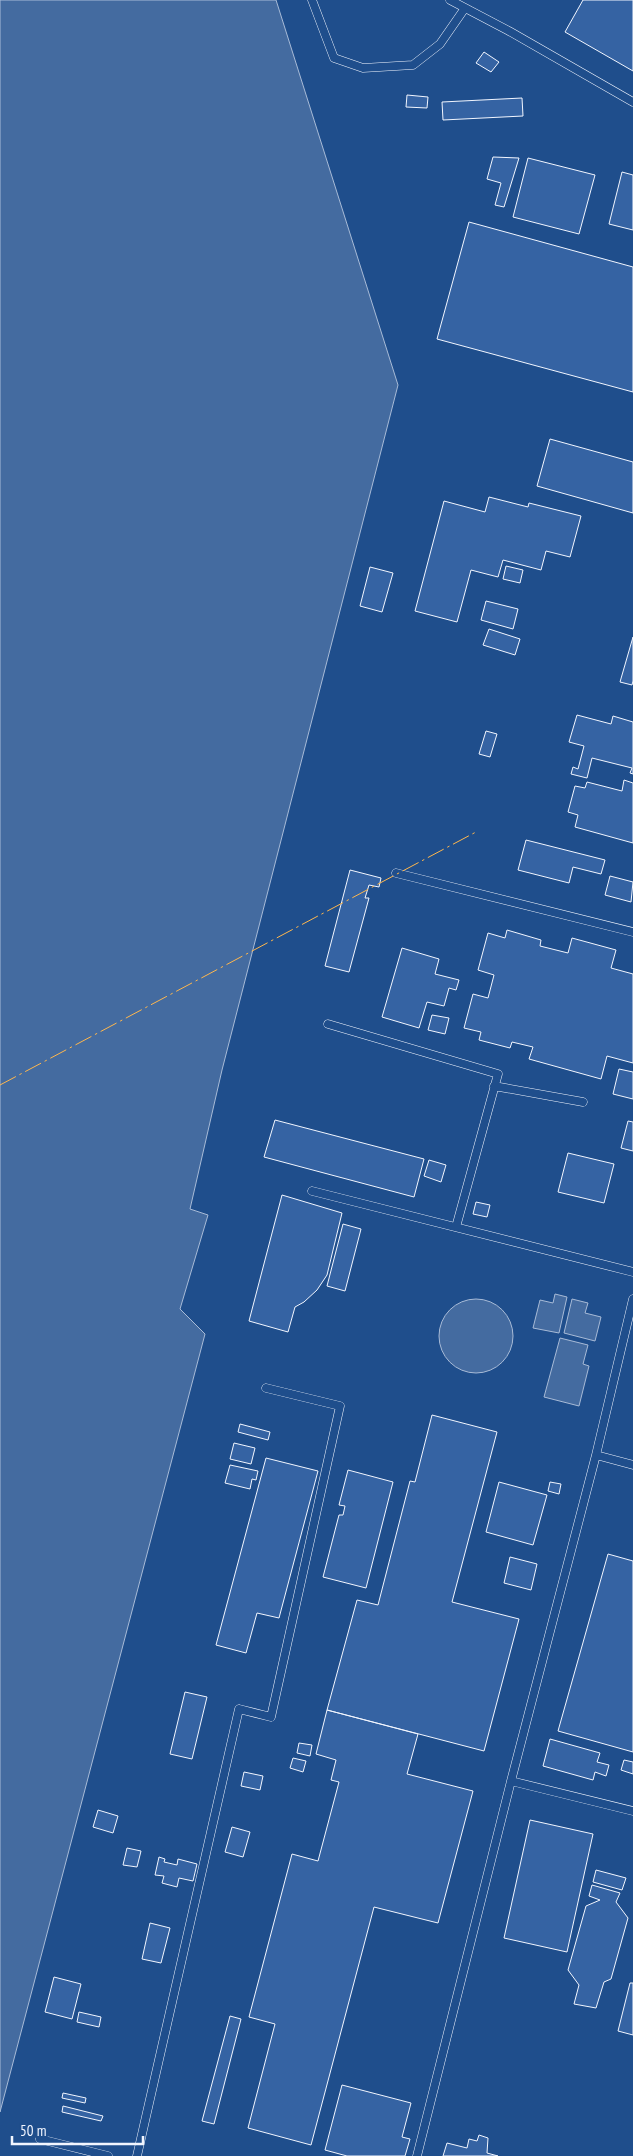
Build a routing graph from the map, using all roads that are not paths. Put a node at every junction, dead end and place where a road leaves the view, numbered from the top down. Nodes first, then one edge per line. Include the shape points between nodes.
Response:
1 (312, 0) edge
2 (450, 0) edge
3 (465, 8) junction
4 (633, 102) edge
5 (396, 873) dead end
6 (633, 932) edge
7 (328, 1024) dead end
8 (494, 1086) junction
9 (583, 1102) dead end
10 (312, 1191) dead end
11 (456, 1227) junction
12 (633, 1272) edge
13 (633, 1299) edge
14 (266, 1388) dead end
15 (596, 1455) junction
16 (633, 1465) edge
17 (510, 1781) junction
18 (633, 1811) edge
19 (40, 2139) dead end
20 (108, 2156) edge
21 (137, 2156) edge
22 (417, 2156) edge

1 - 3 lane via 334,58 363,68 413,64 440,44
2 - 3 lane
3 - 4 lane
5 - 6 lane
7 - 8 lane via 498,1074
8 - 9 lane
8 - 11 lane
10 - 11 lane
11 - 12 lane
13 - 15 lane
14 - 21 lane via 340,1406 271,1717 239,1709
15 - 16 lane
15 - 17 lane
17 - 18 lane
17 - 22 lane
19 - 20 lane

